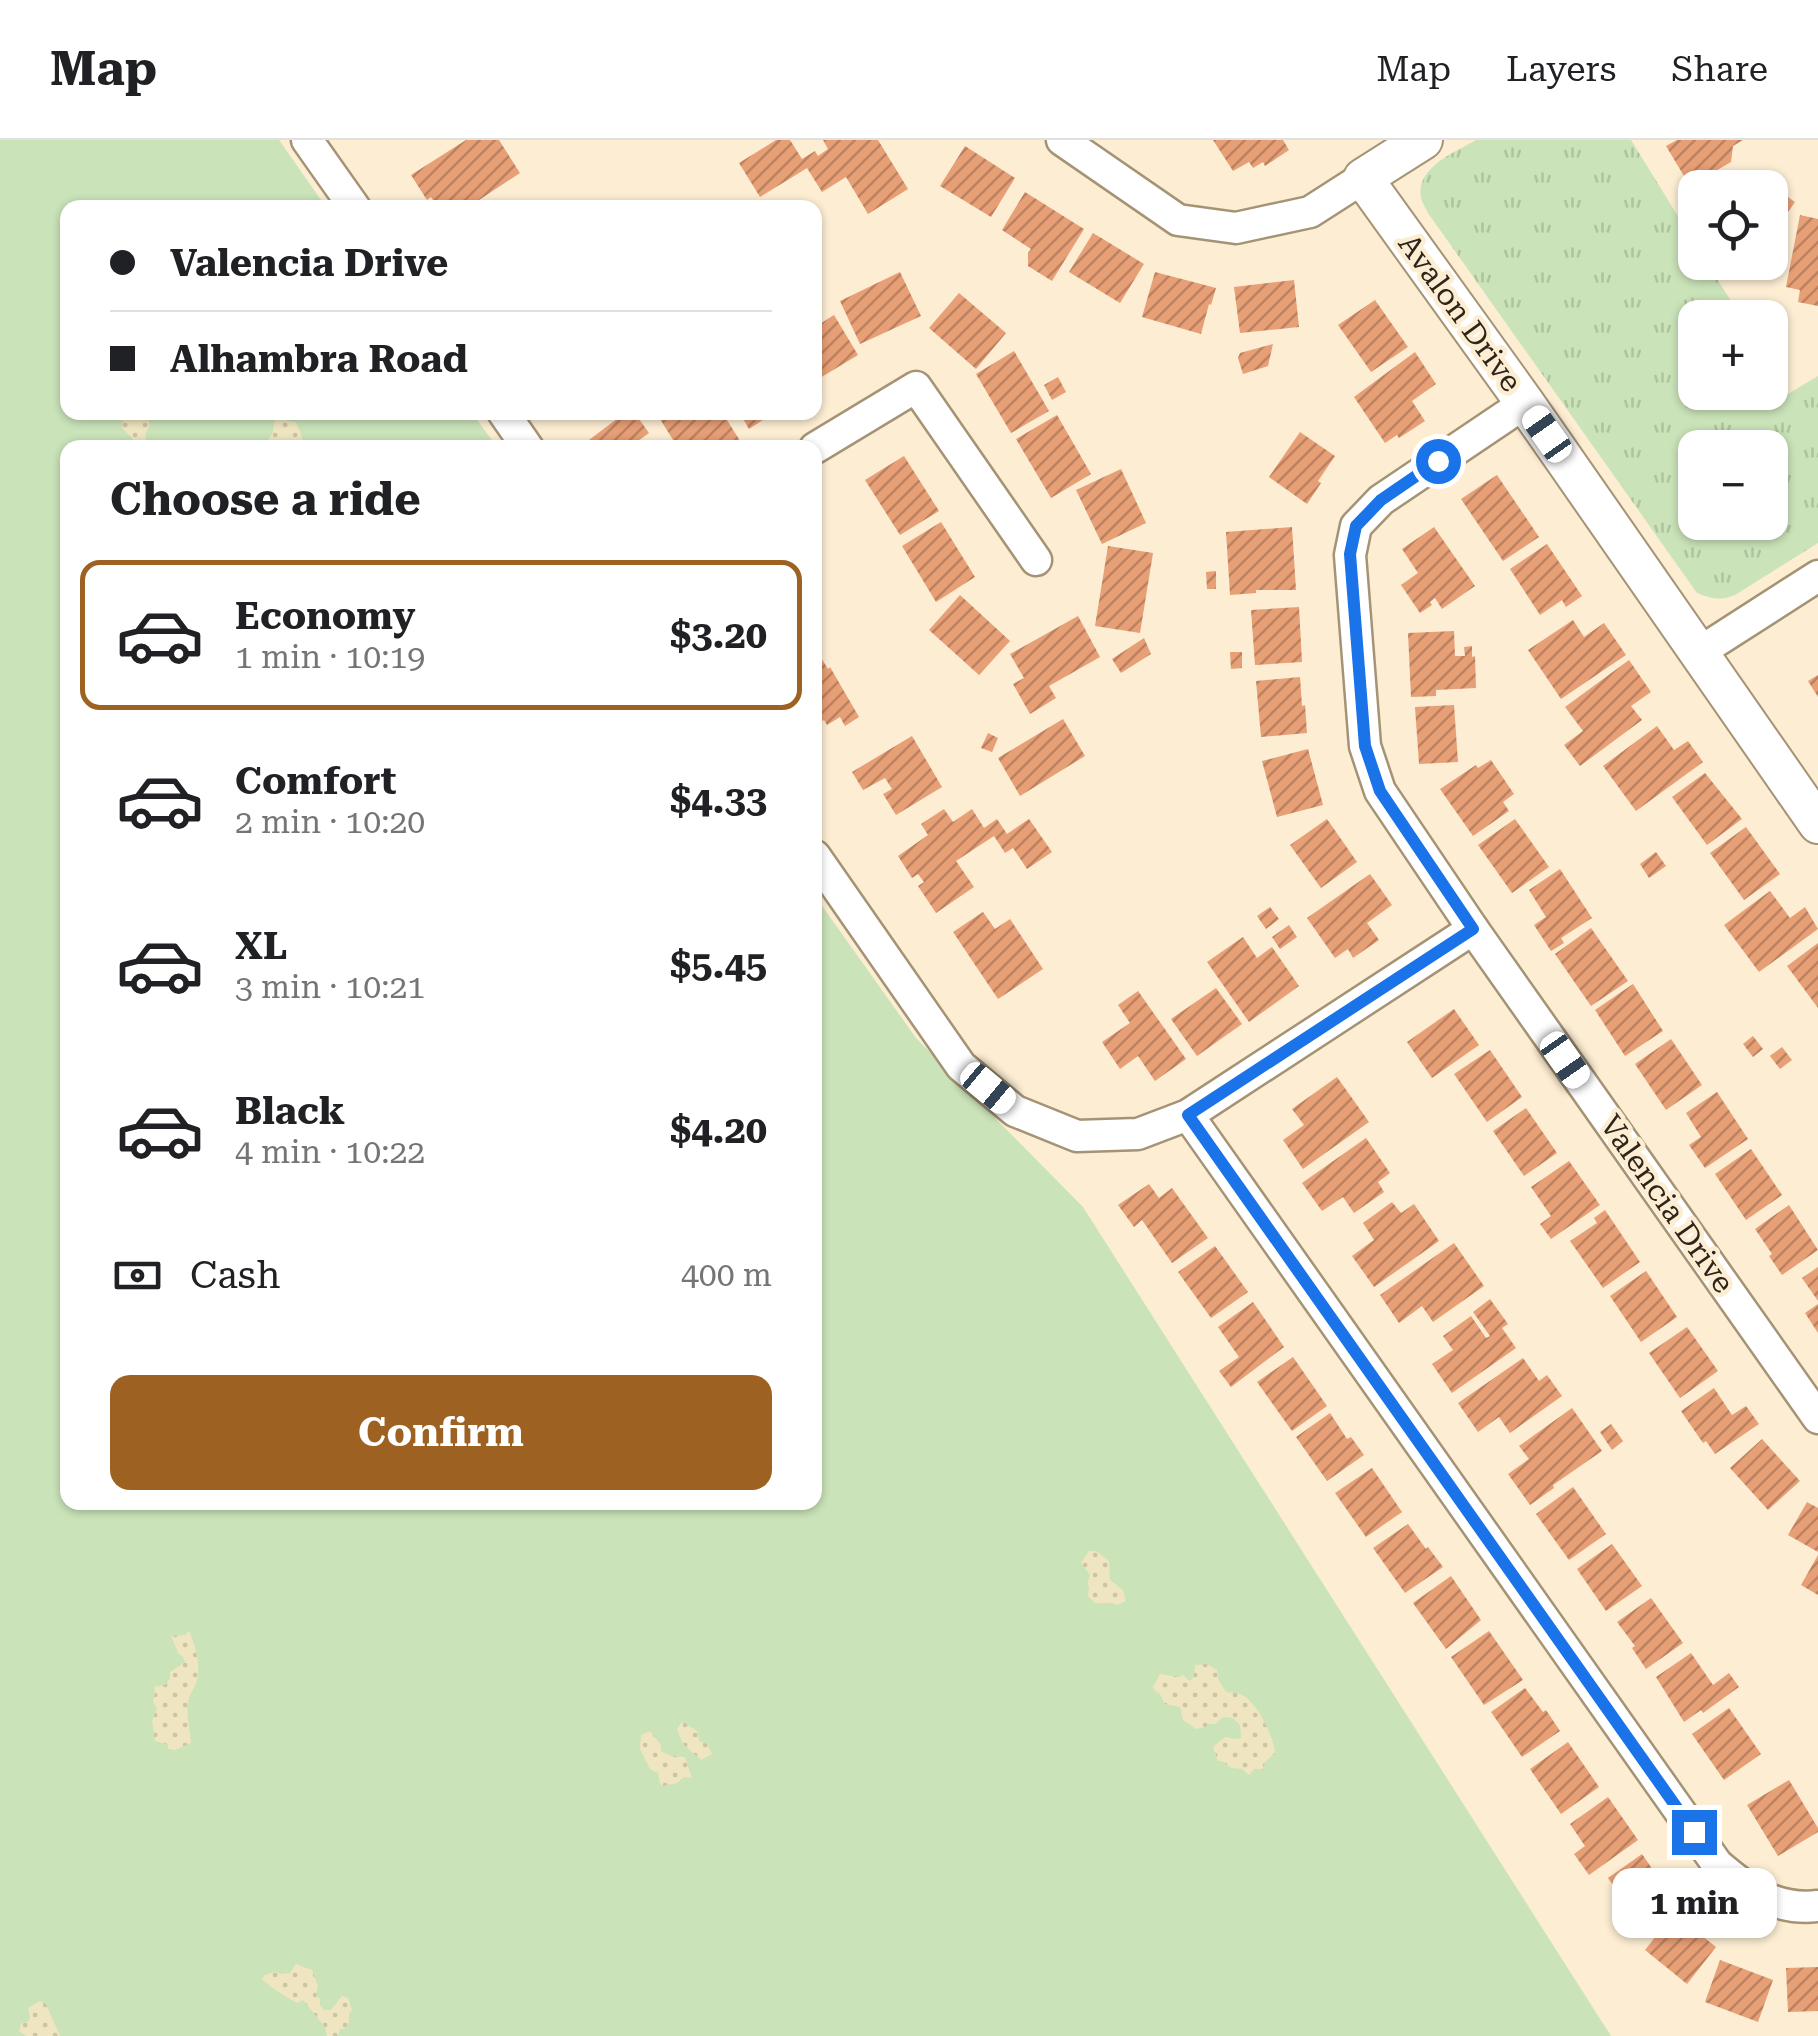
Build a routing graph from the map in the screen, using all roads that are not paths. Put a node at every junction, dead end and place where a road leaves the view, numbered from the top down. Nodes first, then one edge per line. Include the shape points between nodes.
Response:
1 (307, 140) edge
2 (1062, 140) edge
3 (1423, 140) edge
4 (1363, 178) junction
5 (349, 200) edge
6 (1525, 403) junction
7 (822, 444) edge
8 (1036, 560) dead end
9 (1818, 576) edge
10 (1698, 653) junction
11 (1818, 824) edge
12 (822, 866) edge
13 (1473, 929) junction
14 (1188, 1115) junction
15 (1818, 1418) edge
16 (1818, 1906) edge

1 - 5 street
2 - 4 street via 1178,220 1236,228 1310,212
3 - 4 street
4 - 6 street, Avalon Drive
6 - 10 street, Avalon Drive
6 - 13 street, Valencia Drive via 1381,500 1356,526 1350,554 1365,746 1380,791
7 - 8 street via 916,387
9 - 10 street
10 - 11 street, Avalon Drive
12 - 14 street via 961,1066 1016,1112 1077,1136 1138,1134
13 - 14 street
13 - 15 street, Valencia Drive
14 - 16 street via 1717,1864 1776,1904

